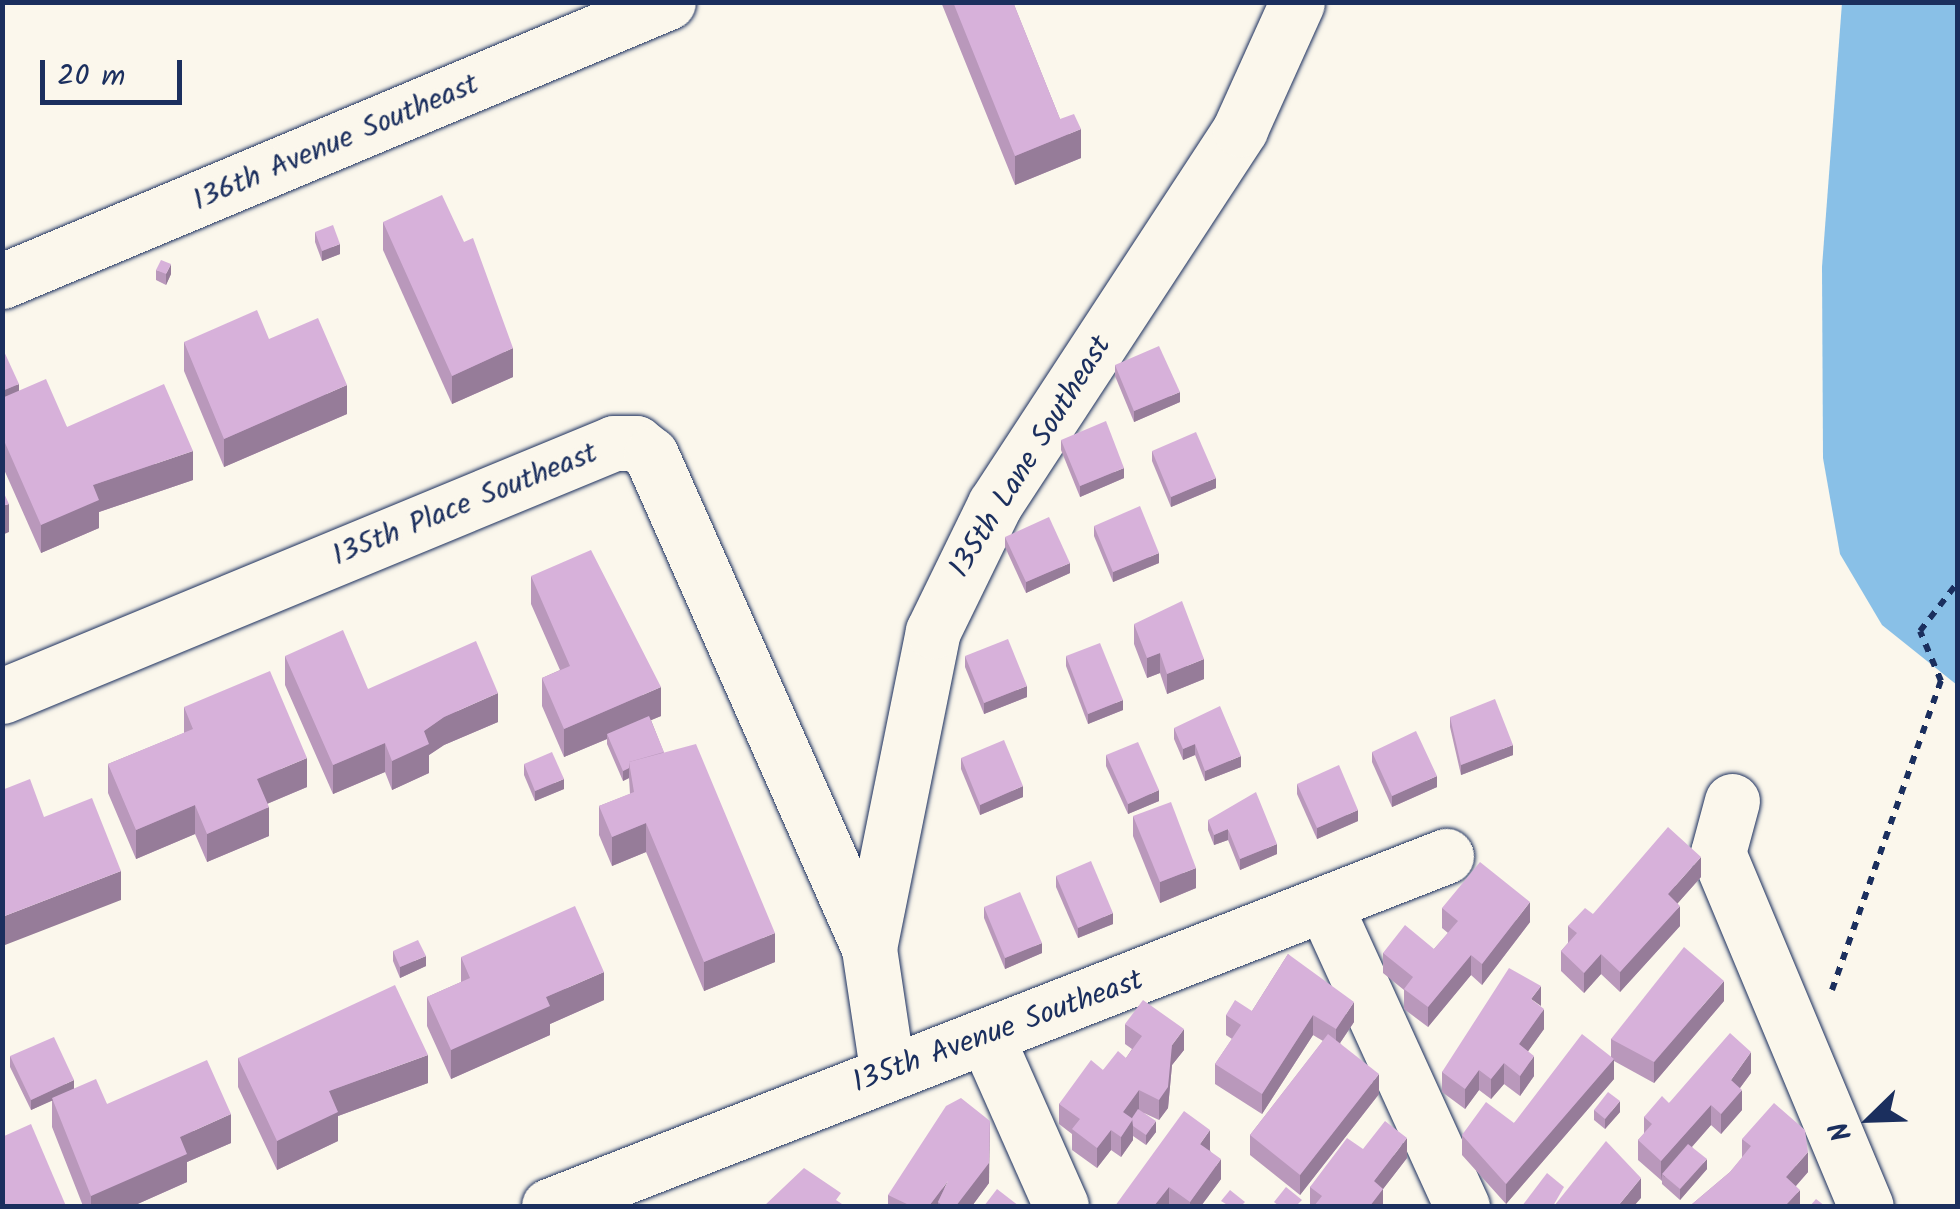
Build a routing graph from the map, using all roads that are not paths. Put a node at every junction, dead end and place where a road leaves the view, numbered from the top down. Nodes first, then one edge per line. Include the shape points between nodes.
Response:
1 (668, 2) edge
2 (1297, 3) edge
3 (2, 281) edge
4 (2, 696) edge
5 (1732, 801) dead end
6 (1446, 856) dead end
7 (1326, 908) junction
8 (869, 948) junction
9 (988, 1042) junction
10 (887, 1069) junction
11 (661, 1185) edge
12 (548, 1206) edge
13 (1060, 1206) edge
14 (1462, 1206) edge
15 (1866, 1206) edge

1 - 3 street, 136th Avenue Southeast
2 - 8 street, 135th Lane Southeast via 1240,129 961,562 933,631
4 - 8 street, 135th Place Southeast via 614,444 636,443 651,455
5 - 15 street via 1718,853
6 - 7 street, 135th Avenue Southeast
7 - 9 street, 135th Avenue Southeast
7 - 14 street
8 - 10 street, 135th Lane Southeast
9 - 10 street, 135th Avenue Southeast
9 - 13 street
10 - 11 street, 135th Avenue Southeast
11 - 12 street, 135th Avenue Southeast

